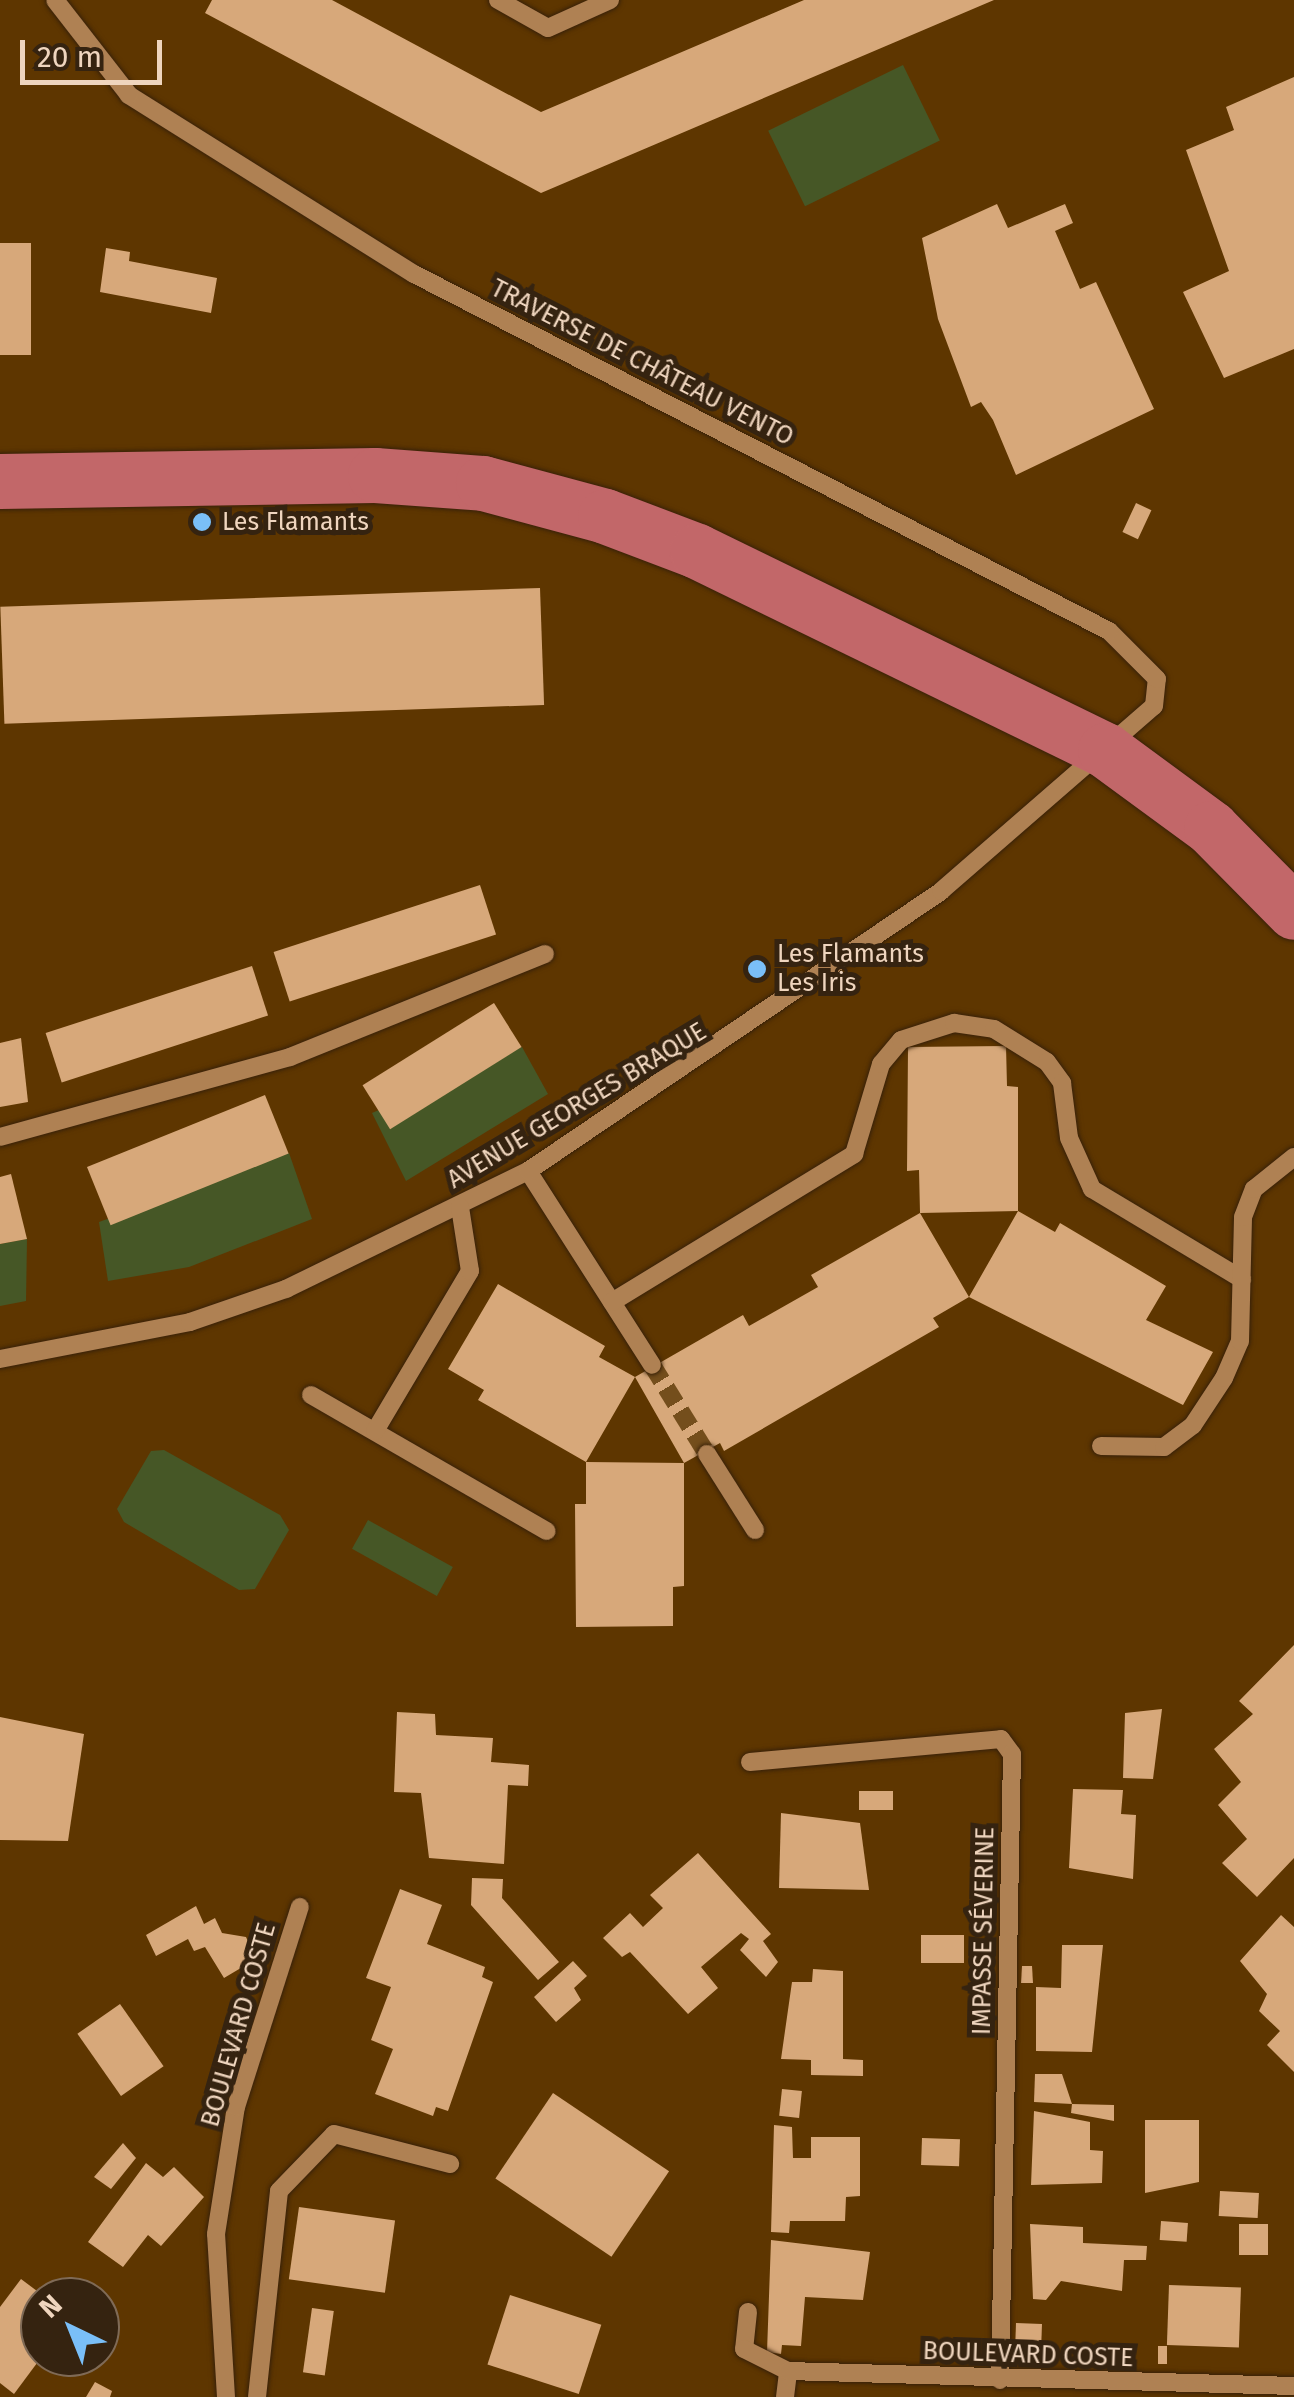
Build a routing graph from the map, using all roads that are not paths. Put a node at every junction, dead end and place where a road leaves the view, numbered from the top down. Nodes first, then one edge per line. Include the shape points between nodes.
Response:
1 (498, 0) edge
2 (610, 0) edge
3 (57, 1) edge
4 (0, 481) edge
5 (1105, 750) junction
6 (1294, 912) edge
7 (546, 954) dead end
8 (0, 1137) edge
9 (1294, 1157) edge
10 (528, 1171) junction
11 (460, 1207) junction
12 (1242, 1279) junction
13 (612, 1302) junction
14 (0, 1359) edge
15 (652, 1365) tunnel mouth
16 (312, 1395) dead end
17 (375, 1431) junction
18 (1101, 1446) dead end
19 (707, 1454) tunnel mouth
20 (547, 1530) dead end
21 (755, 1530) dead end
22 (750, 1762) dead end
23 (300, 1906) dead end
24 (450, 2164) dead end
25 (748, 2312) dead end
26 (788, 2371) junction
27 (1000, 2380) junction
28 (1294, 2386) edge
29 (226, 2397) edge
30 (257, 2397) edge
31 (785, 2397) edge

1 - 2 street via 548,28
3 - 5 street, TRAVERSE DE CHÂTEAU VENTO via 129,95 414,274 1109,630 1156,680 1154,706
4 - 5 main road via 270,473 483,483 697,550
5 - 6 main road via 1211,828
5 - 10 street, AVENUE GEORGES BRAQUE via 898,923
7 - 8 street via 290,1057
9 - 12 street via 1254,1188 1243,1218
10 - 11 street, AVENUE GEORGES BRAQUE
10 - 13 street
11 - 14 street, AVENUE GEORGES BRAQUE via 382,1248 190,1322
11 - 17 street via 470,1272
12 - 13 street via 1092,1189 1047,1062 994,1029 954,1024 900,1040 881,1064 854,1154
12 - 18 street via 1240,1341 1193,1425 1164,1447
13 - 15 street
16 - 17 street
17 - 20 street
19 - 21 street
22 - 27 street, IMPASSE SÉVERINE via 1001,1738 1012,1754
23 - 29 street, BOULEVARD COSTE via 236,2107 216,2234
24 - 30 street via 334,2134 280,2191
25 - 26 street via 744,2350
26 - 27 street, BOULEVARD COSTE
26 - 31 street
27 - 28 street, BOULEVARD COSTE

